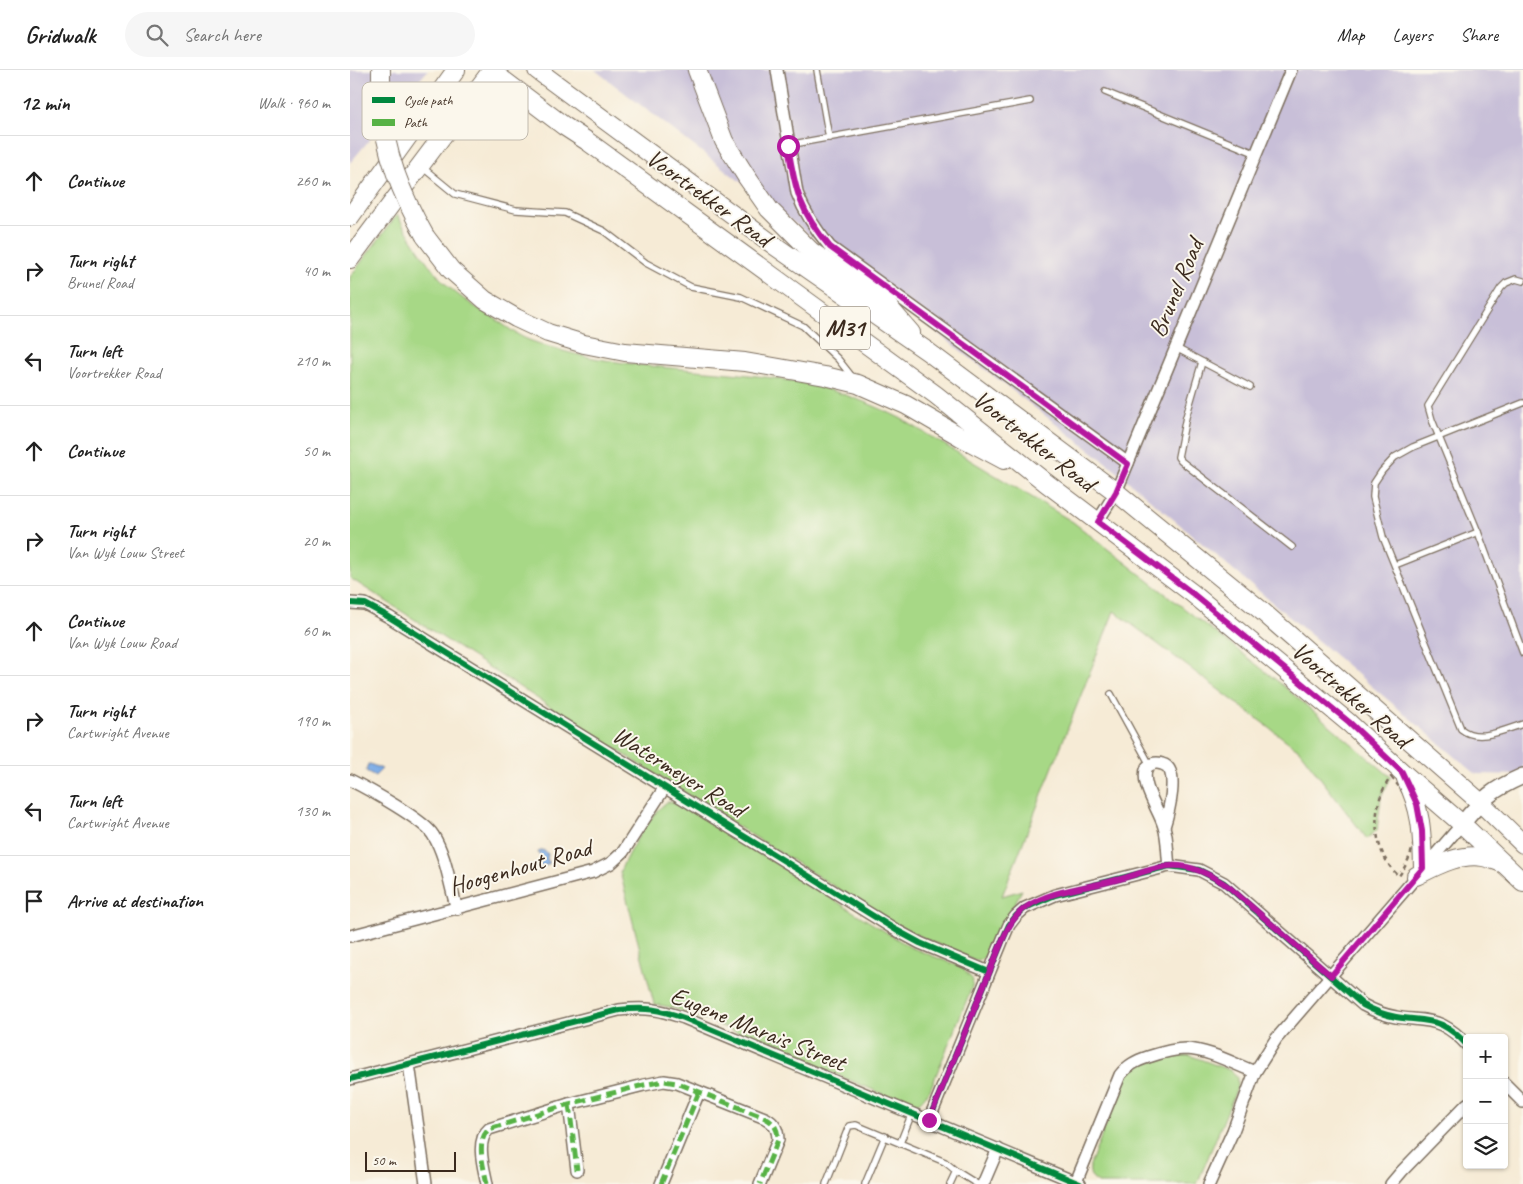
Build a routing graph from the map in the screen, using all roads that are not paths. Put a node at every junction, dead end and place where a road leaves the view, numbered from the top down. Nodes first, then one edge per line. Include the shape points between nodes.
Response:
1 (456, 70) edge
2 (491, 70) edge
3 (537, 70) edge
4 (697, 70) edge
5 (776, 70) edge
6 (816, 70) edge
7 (1292, 70) edge
8 (447, 82) edge
9 (482, 82) edge
10 (507, 82) edge
11 (1105, 92) dead end
12 (528, 98) edge
13 (1030, 101) dead end
14 (829, 138) junction
15 (385, 140) edge
16 (406, 140) edge
17 (439, 140) edge
18 (788, 146) junction
19 (1257, 154) junction
20 (420, 166) junction
21 (350, 217) edge
22 (350, 259) edge
23 (1523, 281) edge
24 (1176, 348) junction
25 (927, 351) junction
26 (1202, 362) junction
27 (858, 384) junction
28 (1250, 387) dead end
29 (1523, 403) edge
30 (1438, 436) junction
31 (1128, 464) junction
32 (1045, 482) junction
33 (1116, 492) junction
34 (1098, 522) junction
35 (1478, 532) junction
36 (1292, 547) dead end
37 (1395, 565) junction
38 (350, 603) edge
39 (1520, 636) edge
40 (1523, 653) edge
41 (1111, 694) dead end
42 (1523, 724) edge
43 (1150, 765) junction
44 (1402, 772) junction
45 (1523, 776) edge
46 (350, 780) edge
47 (665, 786) junction
48 (1480, 802) junction
49 (1462, 824) junction
50 (1164, 827) junction
51 (1523, 844) edge
52 (1504, 863) junction
53 (1169, 866) junction
54 (1413, 873) junction
55 (1523, 882) edge
56 (457, 909) junction
57 (350, 936) edge
58 (989, 972) junction
59 (1331, 976) junction
60 (1463, 1041) edge
61 (409, 1064) junction
62 (1255, 1072) junction
63 (350, 1079) edge
64 (1508, 1087) edge
65 (699, 1092) junction
66 (1523, 1102) edge
67 (569, 1104) junction
68 (1463, 1108) edge
69 (912, 1113) junction
70 (929, 1120) junction
71 (885, 1136) junction
72 (900, 1143) junction
73 (998, 1149) junction
74 (577, 1170) dead end
75 (956, 1171) junction
76 (1078, 1183) edge
77 (426, 1184) edge
78 (487, 1184) edge
79 (661, 1184) edge
80 (760, 1184) edge
81 (826, 1184) edge
82 (865, 1184) edge
83 (950, 1184) edge
84 (977, 1184) edge
85 (983, 1184) edge
86 (1209, 1184) edge
87 (1391, 1184) edge

1 - 8 main road
2 - 9 main road
2 - 10 main road, Voortrekker Road / M31
3 - 25 main road, Voortrekker Road / M31 via 775,246
4 - 25 main road via 724,141 769,209 811,251 886,304
5 - 18 street
6 - 14 lane
7 - 19 street, Brunel Road
11 - 19 lane
12 - 32 main road, Voortrekker Road / M31 via 928,390
13 - 14 lane
14 - 18 lane
15 - 27 main road, bridge via 396,177 425,236 451,270 486,300 516,318 548,334 625,352 746,362
16 - 21 main road
17 - 20 main road
18 - 31 street via 796,193 813,226 830,247
19 - 24 street, Brunel Road
20 - 22 main road
20 - 27 lane via 455,194 516,210 565,213 604,231 646,263 690,287 741,297 803,326 838,359
23 - 30 lane via 1516,279 1501,288 1428,406
24 - 26 lane
24 - 31 street, Brunel Road
25 - 33 main road, Voortrekker Road / M31
26 - 28 lane
26 - 36 lane via 1178,456
27 - 32 main road via 906,405
29 - 30 lane
30 - 35 lane
30 - 37 lane via 1395,457 1374,484 1377,517
31 - 33 street, Brunel Road
32 - 34 main road, Voortrekker Road / M31
33 - 34 street, Brunel Road
33 - 48 main road, Voortrekker Road / M31 via 1264,612
34 - 44 main road, Voortrekker Road / M31 via 1200,599 1349,722
35 - 37 lane
35 - 39 lane
37 - 42 lane via 1461,729 1478,736
38 - 47 street, Watermeyer Road via 365,604 388,617
39 - 40 lane
41 - 43 lane
43 - 50 street via 1146,770 1146,783
43 - 50 street via 1165,764 1171,773 1172,788
44 - 49 main road, Voortrekker Road / M31
44 - 54 main road via 1417,804 1422,831
45 - 48 main road via 1496,789
46 - 56 street via 415,819 432,833 439,846
47 - 56 street, Hoogenhout Road via 623,852 611,864 583,875
47 - 58 street, Watermeyer Road via 896,930
48 - 49 main road
48 - 51 main road, Voortrekker Road / M31
49 - 52 main road, Voortrekker Road / M31
49 - 54 street
50 - 53 street
52 - 54 main road via 1482,857 1461,858
52 - 55 main road, Voortrekker Road / M31
53 - 58 street via 1055,894 1025,908 1009,925
53 - 59 street via 1199,870 1217,878
54 - 59 street via 1402,891
56 - 57 street, Hoogenhout Road
58 - 70 street
59 - 60 street via 1373,1010 1442,1024
59 - 62 street via 1276,1039
61 - 63 street, Eugene Marais Street
61 - 69 street, Eugene Marais Street via 619,1010 649,1008 684,1018
61 - 77 street
62 - 76 street via 1185,1049 1162,1052 1130,1064 1120,1075
62 - 86 street
64 - 66 street
65 - 67 street via 664,1081
65 - 79 street
65 - 80 street via 765,1118 774,1125 778,1140
67 - 74 street
67 - 78 street via 497,1125 485,1132 481,1144
68 - 87 street
69 - 70 street, Eugene Marais Street
69 - 72 lane
70 - 73 street, Eugene Marais Street
71 - 72 lane
71 - 81 lane via 856,1124 849,1126
71 - 82 lane
72 - 75 lane via 945,1162
73 - 76 street, Eugene Marais Street
73 - 85 street
75 - 83 lane
75 - 84 lane

